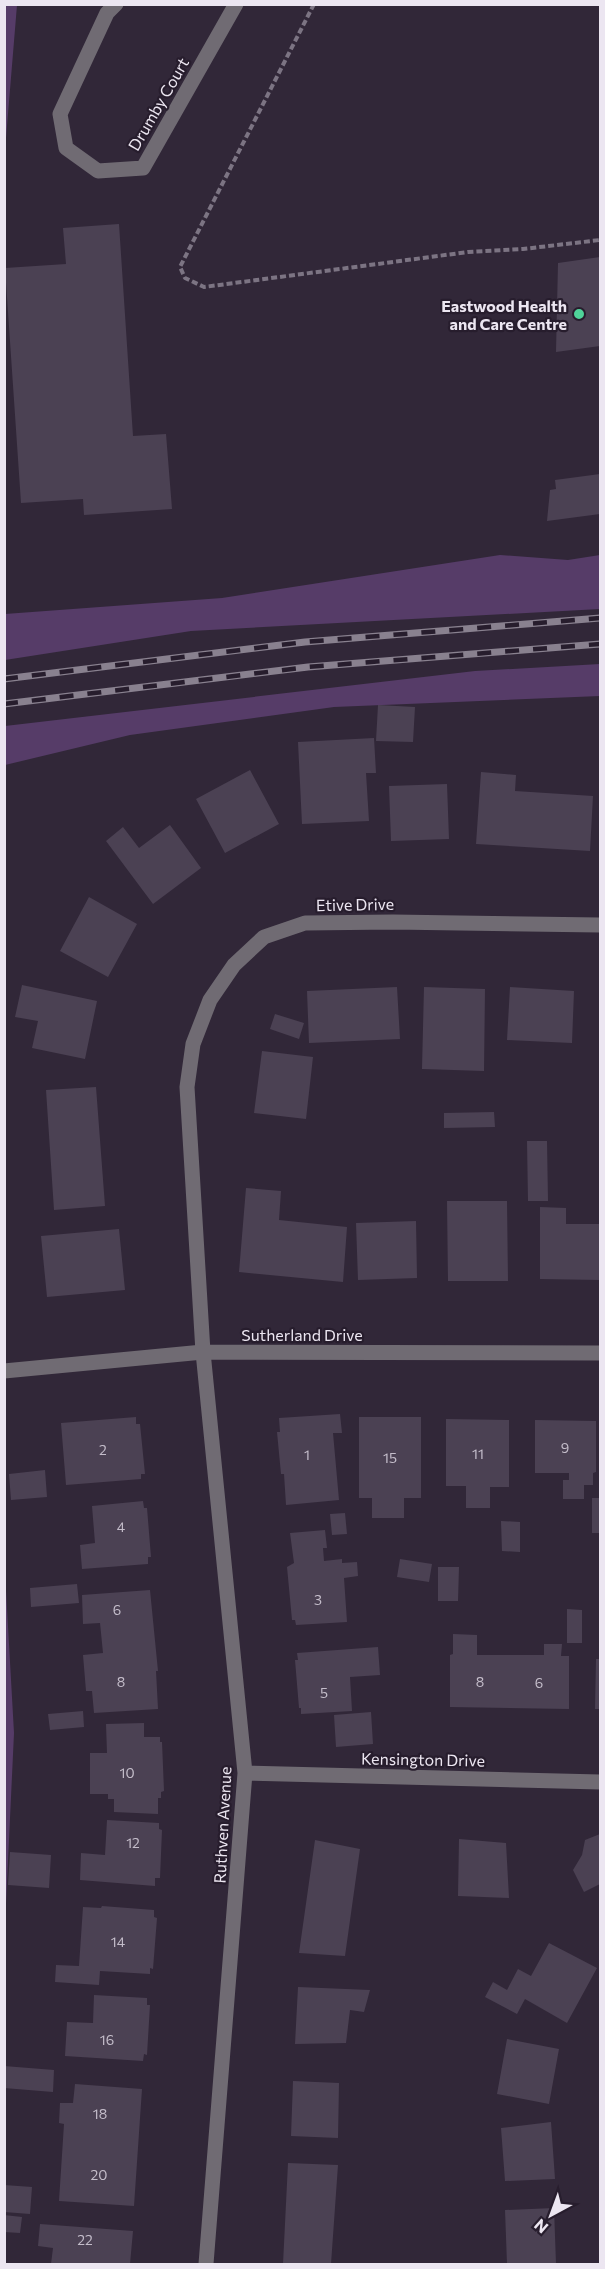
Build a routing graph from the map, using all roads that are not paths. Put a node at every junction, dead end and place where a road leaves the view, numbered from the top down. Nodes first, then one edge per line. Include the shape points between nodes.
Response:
1 (116, 4) edge
2 (236, 4) edge
3 (600, 925) edge
4 (203, 1352) junction
5 (600, 1353) edge
6 (4, 1371) edge
7 (245, 1773) junction
8 (600, 1782) edge
9 (206, 2265) edge

1 - 2 street, Drumby Court via 107,13 60,114 66,148 98,171 143,168
3 - 4 street, Etive Drive via 306,923 264,937 234,965 210,999 193,1044 187,1087
4 - 5 street, Sutherland Drive
4 - 6 street, Sutherland Drive
4 - 7 street, Ruthven Avenue
7 - 8 street, Kensington Drive
7 - 9 street, Ruthven Avenue

